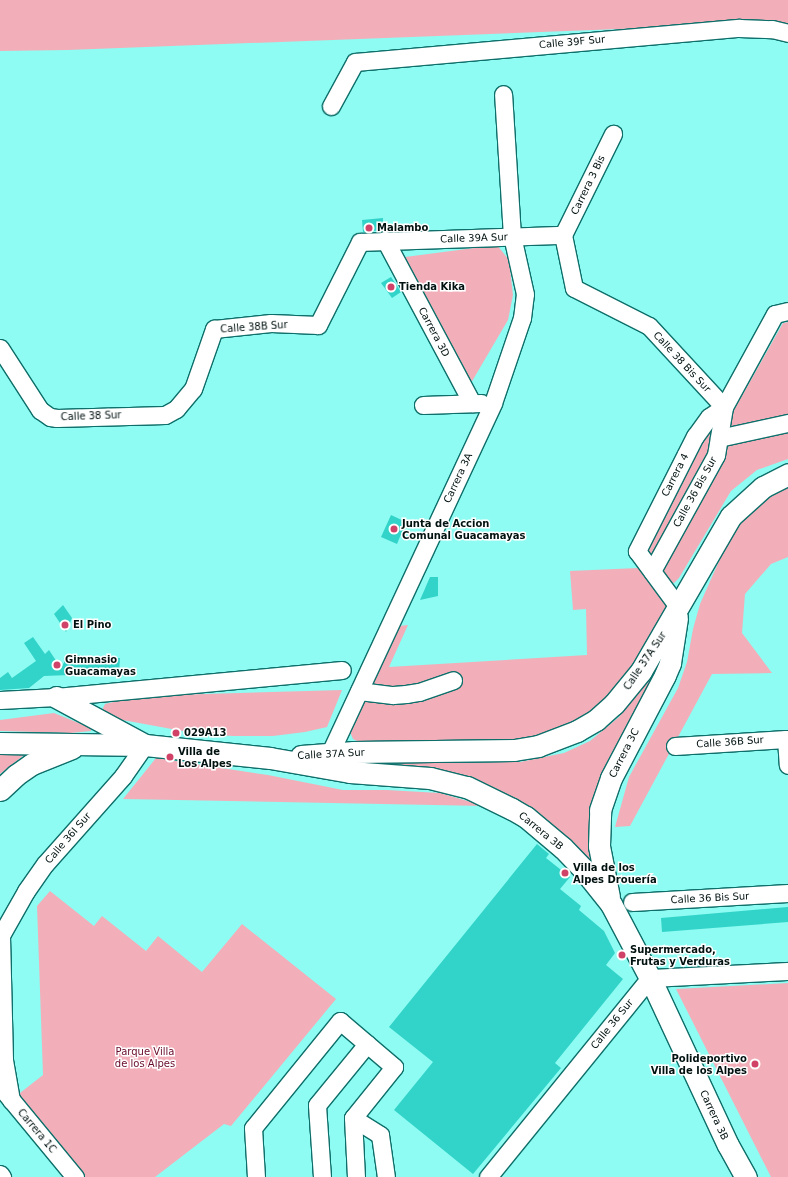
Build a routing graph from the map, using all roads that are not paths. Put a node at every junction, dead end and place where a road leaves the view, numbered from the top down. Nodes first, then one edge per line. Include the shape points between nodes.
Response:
1 (788, 33) edge
2 (503, 94) dead end
3 (331, 106) dead end
4 (613, 134) dead end
5 (564, 235) junction
6 (512, 236) junction
7 (385, 240) junction
8 (788, 311) edge
9 (318, 325) joint
10 (0, 348) edge
11 (472, 403) junction
12 (493, 403) junction
13 (423, 405) dead end
14 (724, 407) junction
15 (164, 414) joint
16 (788, 423) edge
17 (719, 438) junction
18 (788, 474) edge
19 (652, 571) junction
20 (679, 608) junction
21 (342, 670) dead end
22 (453, 680) dead end
23 (359, 691) junction
24 (56, 698) junction
25 (0, 700) edge
26 (0, 743) edge
27 (82, 745) junction
28 (145, 745) junction
29 (675, 746) dead end
30 (330, 753) junction
31 (270, 758) junction
32 (788, 765) edge
33 (0, 790) edge
34 (788, 893) edge
35 (632, 902) dead end
36 (611, 904) junction
37 (0, 936) edge
38 (788, 971) edge
39 (650, 978) junction
40 (367, 1044) junction
41 (0, 1085) edge
42 (11, 1100) junction
43 (353, 1118) junction
44 (0, 1174) edge
45 (2, 1177) edge
46 (75, 1177) edge
47 (256, 1177) edge
48 (322, 1177) edge
49 (356, 1177) edge
50 (386, 1177) edge
51 (488, 1177) edge
52 (746, 1177) edge

1 - 3 street, Calle 39F Sur via 772,28 739,28 355,62
2 - 6 street, Carrera 3A
4 - 5 street, Carrera 3 Bis
5 - 6 street, Calle 39A Sur
5 - 14 street, Calle 38 Bis Sur via 574,288 649,326
6 - 7 street, Calle 39A Sur
6 - 12 street, Carrera 3A via 525,294 515,343
7 - 9 street, Calle 39A Sur via 360,242
7 - 11 street, Carrera 3D
8 - 14 street, Calle 36 Bis Sur via 774,314
9 - 15 street, Calle 38B Sur via 271,324 214,329 193,389 176,409
10 - 15 street, Calle 38 Sur via 43,413 58,418
11 - 12 street
11 - 13 street
12 - 23 street, Carrera 3A
14 - 17 street, Calle 36 Bis Sur
14 - 19 street, Carrera 4 via 709,417 695,436 638,551
16 - 17 street
17 - 19 street, Calle 36 Bis Sur via 716,455
18 - 20 main road, Calle 37A Sur via 762,487 732,516
19 - 20 street
20 - 30 main road, Calle 37A Sur via 641,671 614,704 596,720 558,740 538,746 494,752
20 - 36 main road, Carrera 3C via 673,648 665,675 611,778 600,810 600,853
21 - 24 street
22 - 23 street via 406,694
23 - 30 street, Carrera 3A
24 - 25 street
24 - 28 main road
26 - 27 main road
27 - 28 main road
27 - 33 main road via 32,764
28 - 31 main road
28 - 37 street, Calle 36I Sur via 123,776 45,864
29 - 32 street, Calle 36B Sur via 786,739
30 - 31 main road, Calle 37A Sur
31 - 36 main road, Carrera 3B via 350,772 430,778 467,787 512,808 537,826 583,869
34 - 35 street, Calle 36 Bis Sur
36 - 39 main road, Carrera 3B
37 - 42 street via 4,1060
38 - 39 street
39 - 51 street, Calle 36 Sur
39 - 52 main road, Carrera 3B via 728,1145
40 - 43 street via 394,1067
40 - 47 street via 340,1021 253,1128
40 - 48 street via 317,1106
41 - 42 street, Carrera 1C
42 - 46 street, Carrera 1C
43 - 49 street
43 - 50 street via 380,1135
44 - 45 street

